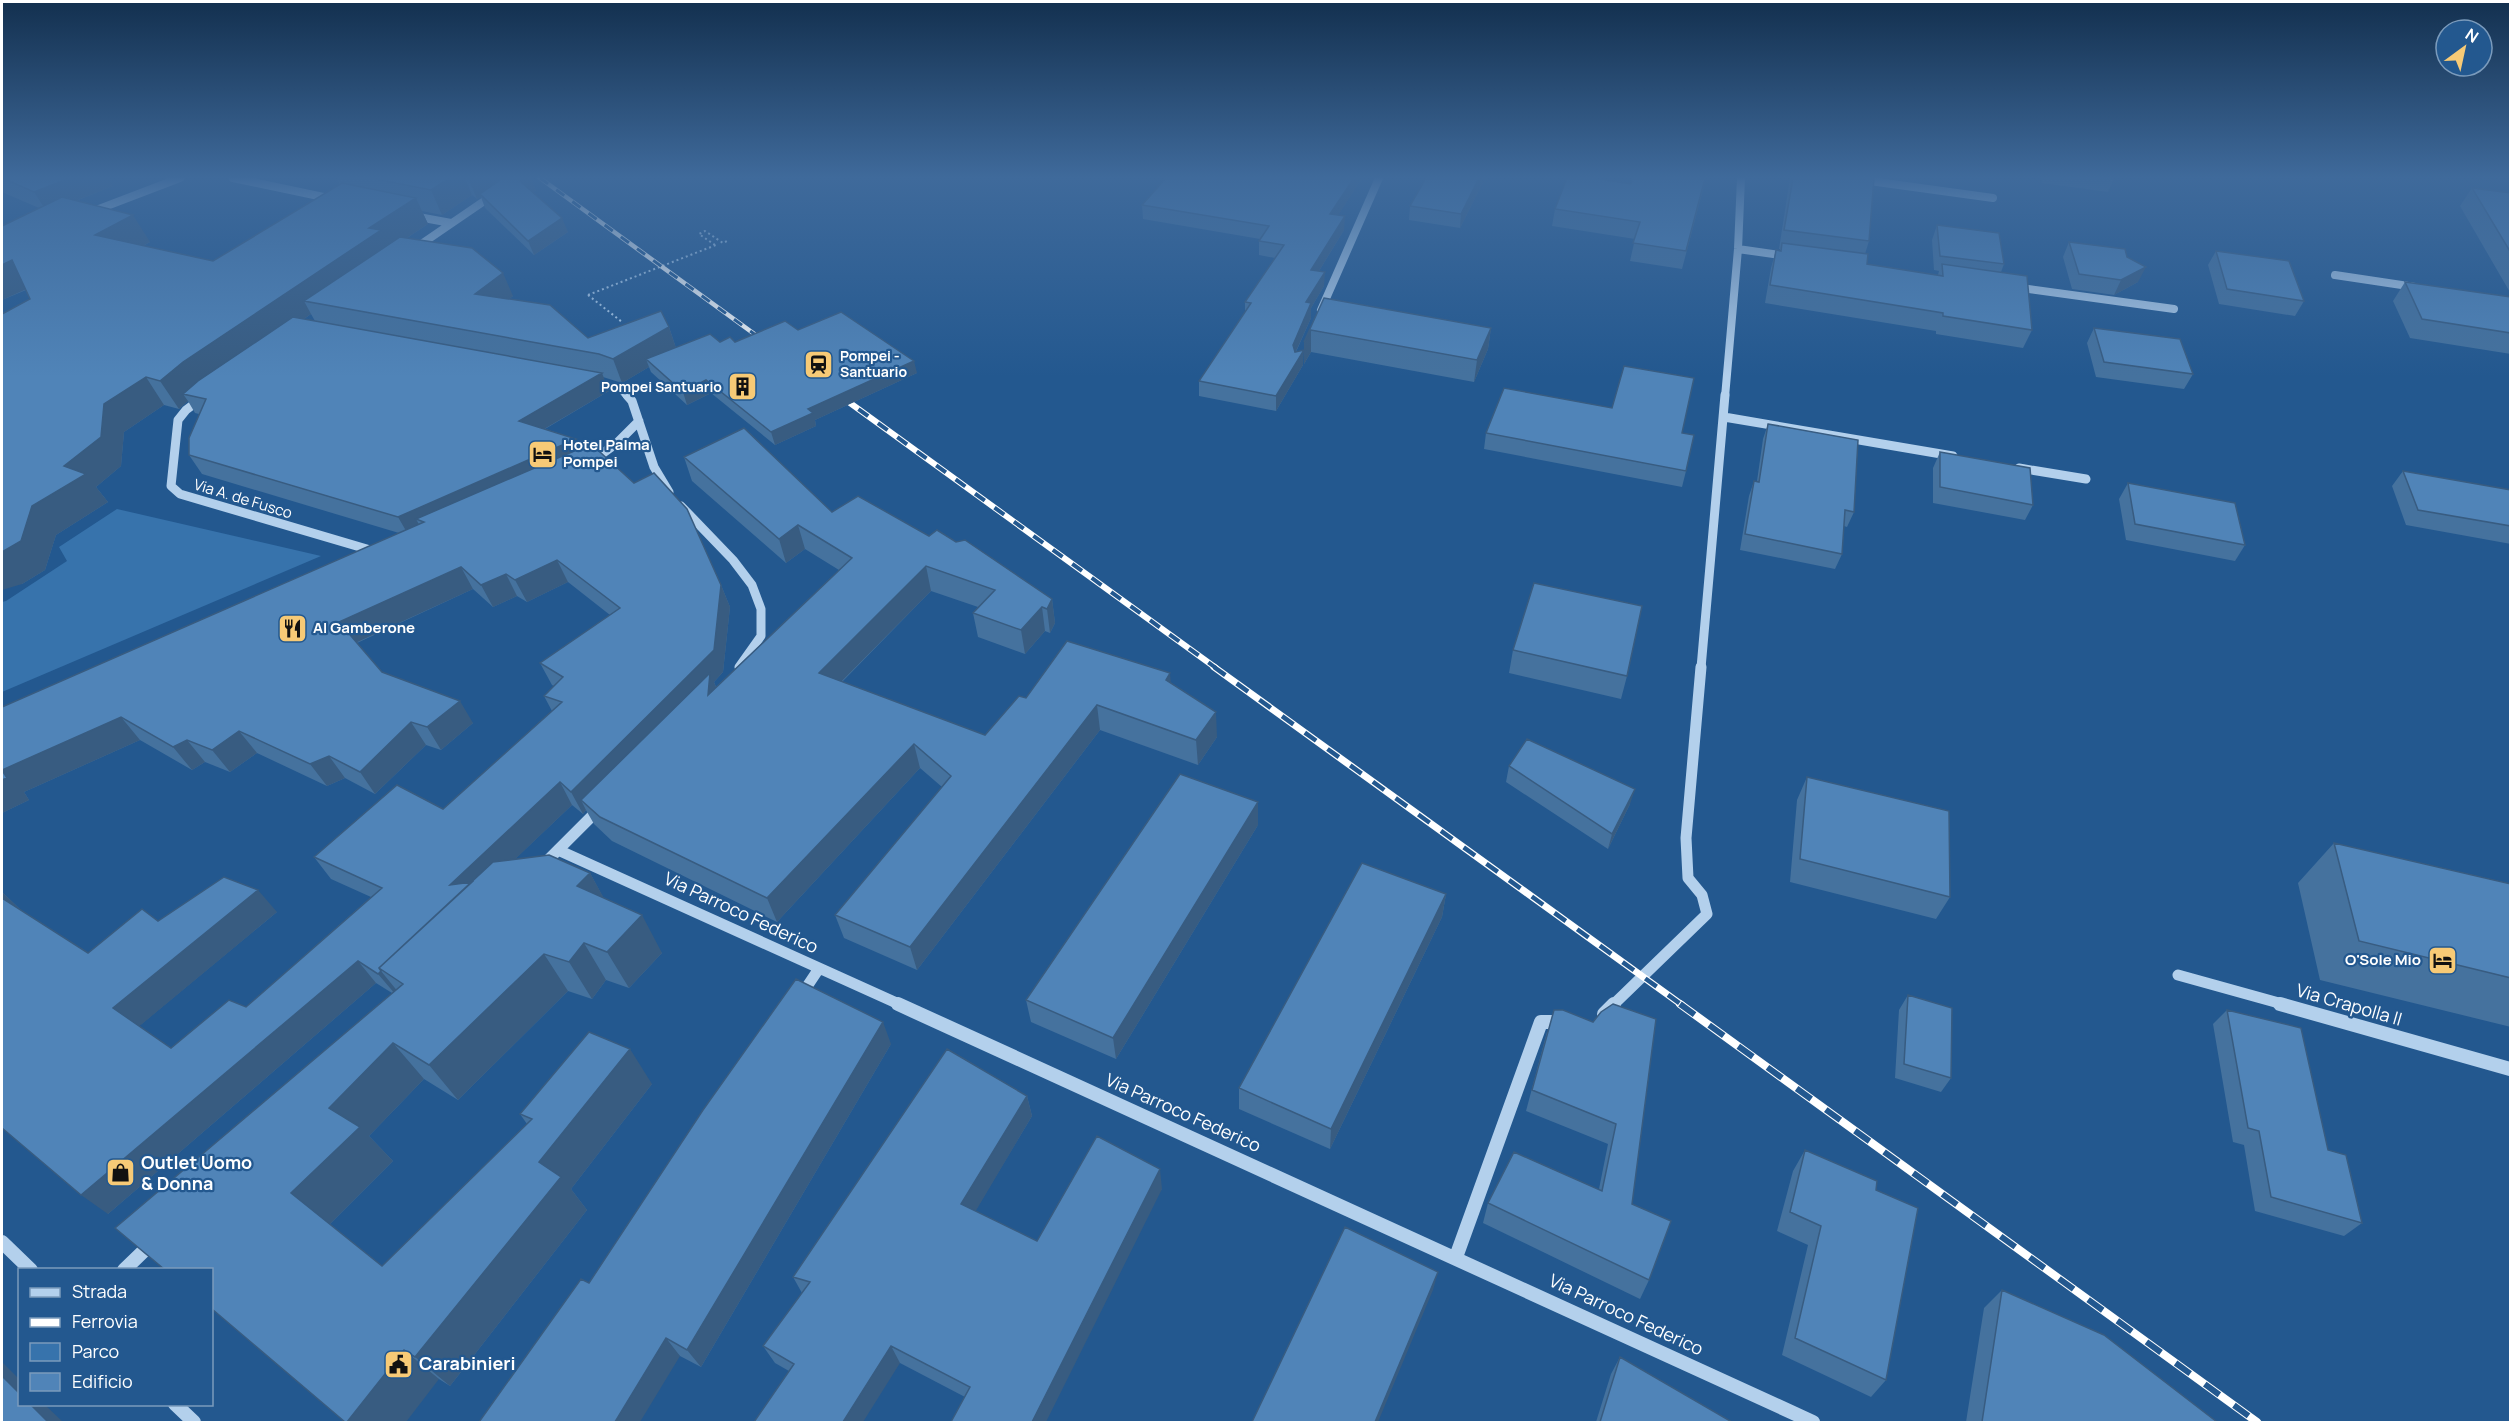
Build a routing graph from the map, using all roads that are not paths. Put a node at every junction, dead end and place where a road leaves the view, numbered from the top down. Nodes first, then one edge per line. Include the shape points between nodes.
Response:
1 (420, 244) edge
2 (1350, 244) edge
3 (1738, 244) edge
4 (1738, 249) junction
5 (407, 254) edge
6 (1797, 257) edge
7 (2335, 275) dead end
8 (2009, 286) edge
9 (2422, 288) edge
10 (2174, 309) dead end
11 (1317, 319) edge
12 (585, 380) edge
13 (211, 392) edge
14 (1724, 417) junction
15 (639, 421) junction
16 (1958, 457) edge
17 (2004, 465) edge
18 (581, 467) edge
19 (2086, 479) dead end
20 (373, 559) edge
21 (733, 674) edge
22 (608, 800) edge
23 (558, 850) junction
24 (532, 875) edge
25 (818, 970) junction
26 (2178, 975) dead end
27 (791, 1008) edge
28 (1578, 1023) edge
29 (1594, 1024) edge
30 (2511, 1069) edge
31 (158, 1237) edge
32 (2, 1242) edge
33 (1456, 1257) junction
34 (30, 1268) edge
35 (125, 1268) edge
36 (177, 1406) edge
37 (1792, 1418) edge
38 (194, 1422) edge
39 (1813, 1422) edge

1 - 5 street
2 - 11 street
3 - 4 street
4 - 6 street
4 - 14 street
7 - 9 street
8 - 10 street
12 - 15 street via 622,390 632,401
13 - 20 street, Via A. de Fusco via 177,420 171,486 198,501 384,554
14 - 16 street
14 - 29 street via 1686,838 1688,878 1702,896 1707,914
15 - 18 street via 626,437
15 - 21 street via 663,484 733,560 752,585 761,609 761,636
17 - 19 street
22 - 23 street
23 - 24 street
23 - 25 street, Via Parroco Federico
25 - 27 street
25 - 33 street, Via Parroco Federico
26 - 30 street, Via Crapolla II
28 - 33 street via 1541,1022
31 - 35 street
32 - 34 street
33 - 37 street, Via Parroco Federico
36 - 38 street
37 - 39 street, Via Parroco Federico

